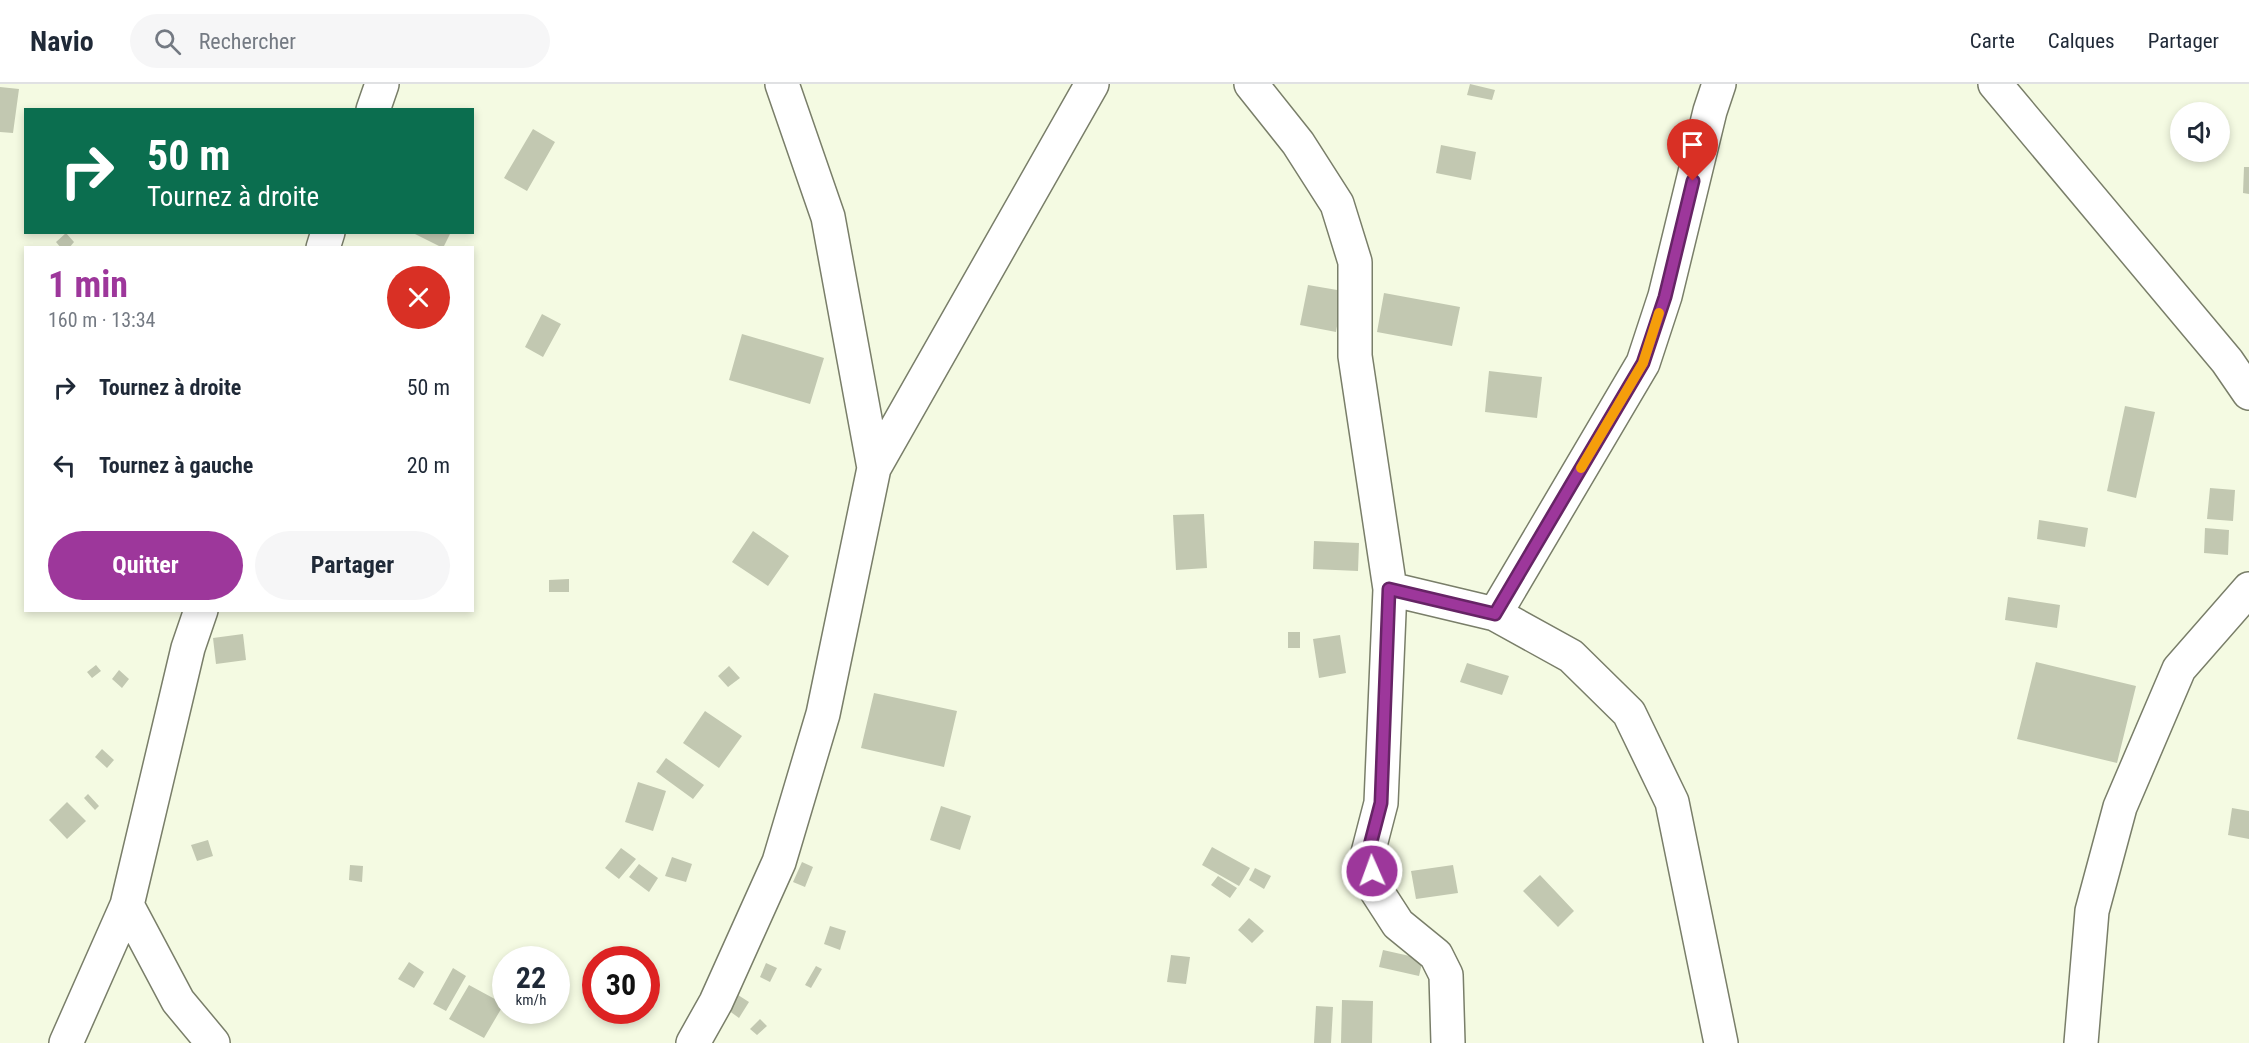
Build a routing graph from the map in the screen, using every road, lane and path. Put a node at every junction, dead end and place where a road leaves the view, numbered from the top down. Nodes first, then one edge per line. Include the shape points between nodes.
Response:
1 (382, 84) edge
2 (782, 84) edge
3 (1092, 84) edge
4 (1251, 84) edge
5 (1719, 84) edge
6 (1995, 84) edge
7 (374, 108) edge
8 (2249, 393) edge
9 (874, 468) junction
10 (1389, 589) junction
11 (2249, 589) edge
12 (200, 612) edge
13 (1495, 614) junction
14 (126, 905) junction
15 (66, 1043) edge
16 (213, 1043) edge
17 (693, 1043) edge
18 (1448, 1043) edge
19 (1721, 1043) edge
20 (2081, 1043) edge

1 - 7 street
2 - 9 street via 828,217
3 - 9 street
4 - 10 street via 1298,143 1337,204 1355,262 1355,356
5 - 13 street via 1665,297 1643,363
6 - 8 street via 2212,342
9 - 17 street via 823,714 779,862 716,1002
10 - 13 street
10 - 18 street via 1381,803 1368,853 1376,890 1398,924 1436,955 1446,975
11 - 20 street via 2179,669 2120,807 2092,911
12 - 14 street via 188,648
13 - 19 street via 1571,656 1629,713 1672,802
14 - 15 street
14 - 16 street via 178,1001

